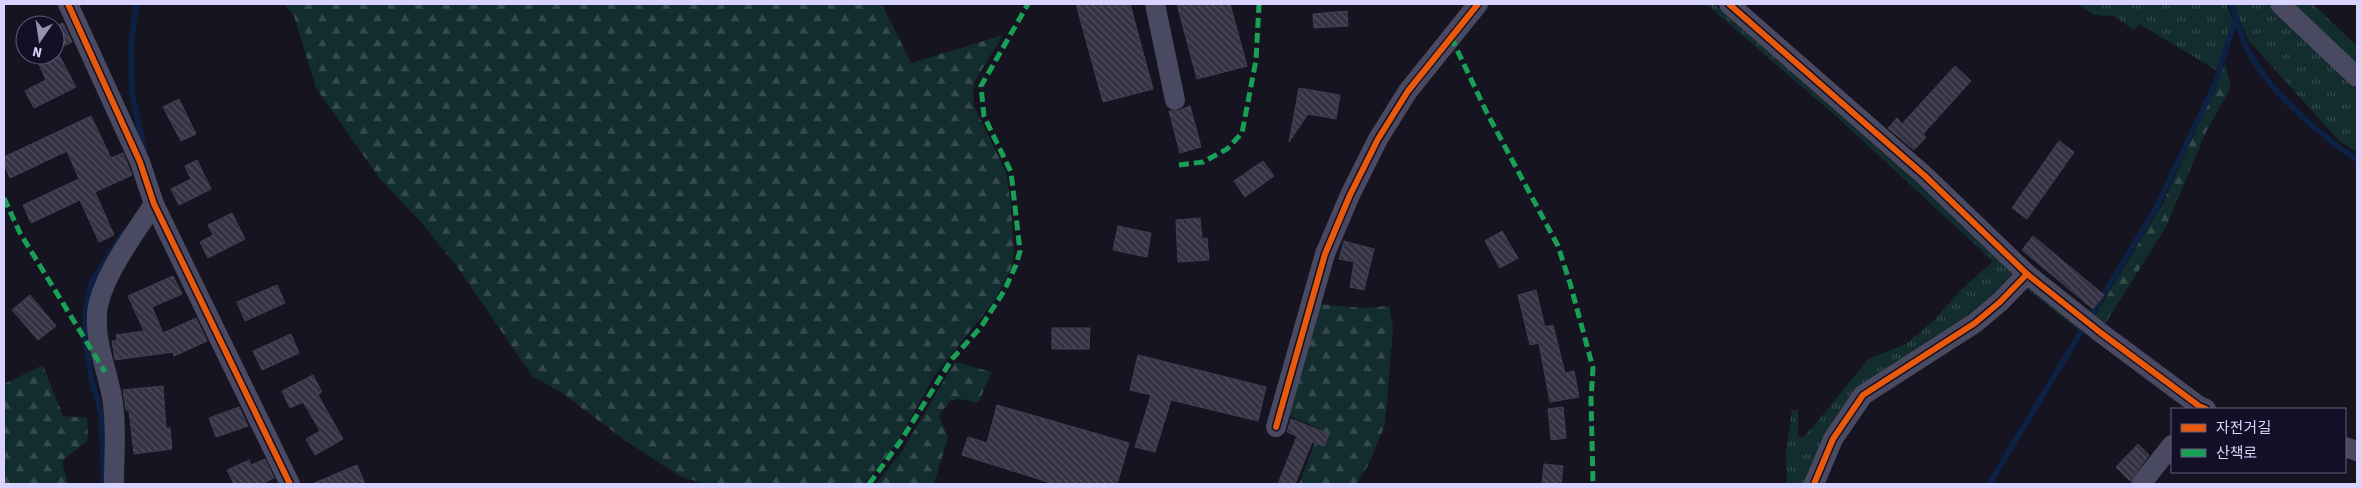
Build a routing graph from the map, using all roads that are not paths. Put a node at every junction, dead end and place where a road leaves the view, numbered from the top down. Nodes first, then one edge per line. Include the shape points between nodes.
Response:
1 (68, 4) edge
2 (1155, 4) edge
3 (1478, 4) edge
4 (1729, 4) edge
5 (2280, 4) edge
6 (2357, 77) edge
7 (1176, 100) dead end
8 (154, 204) junction
9 (2027, 274) junction
10 (2201, 408) edge
11 (1276, 427) dead end
12 (2171, 446) edge
13 (114, 484) edge
14 (290, 484) edge
15 (1814, 484) edge
16 (2141, 484) edge

1 - 8 street via 140,162
2 - 7 street
3 - 11 street via 1408,91 1350,195 1325,254
4 - 9 street via 1925,176
5 - 6 street
8 - 13 street via 121,255 104,290 97,314 100,347 112,397
8 - 14 street
9 - 10 street
9 - 15 street via 1975,324 1863,395 1833,438
12 - 16 street

